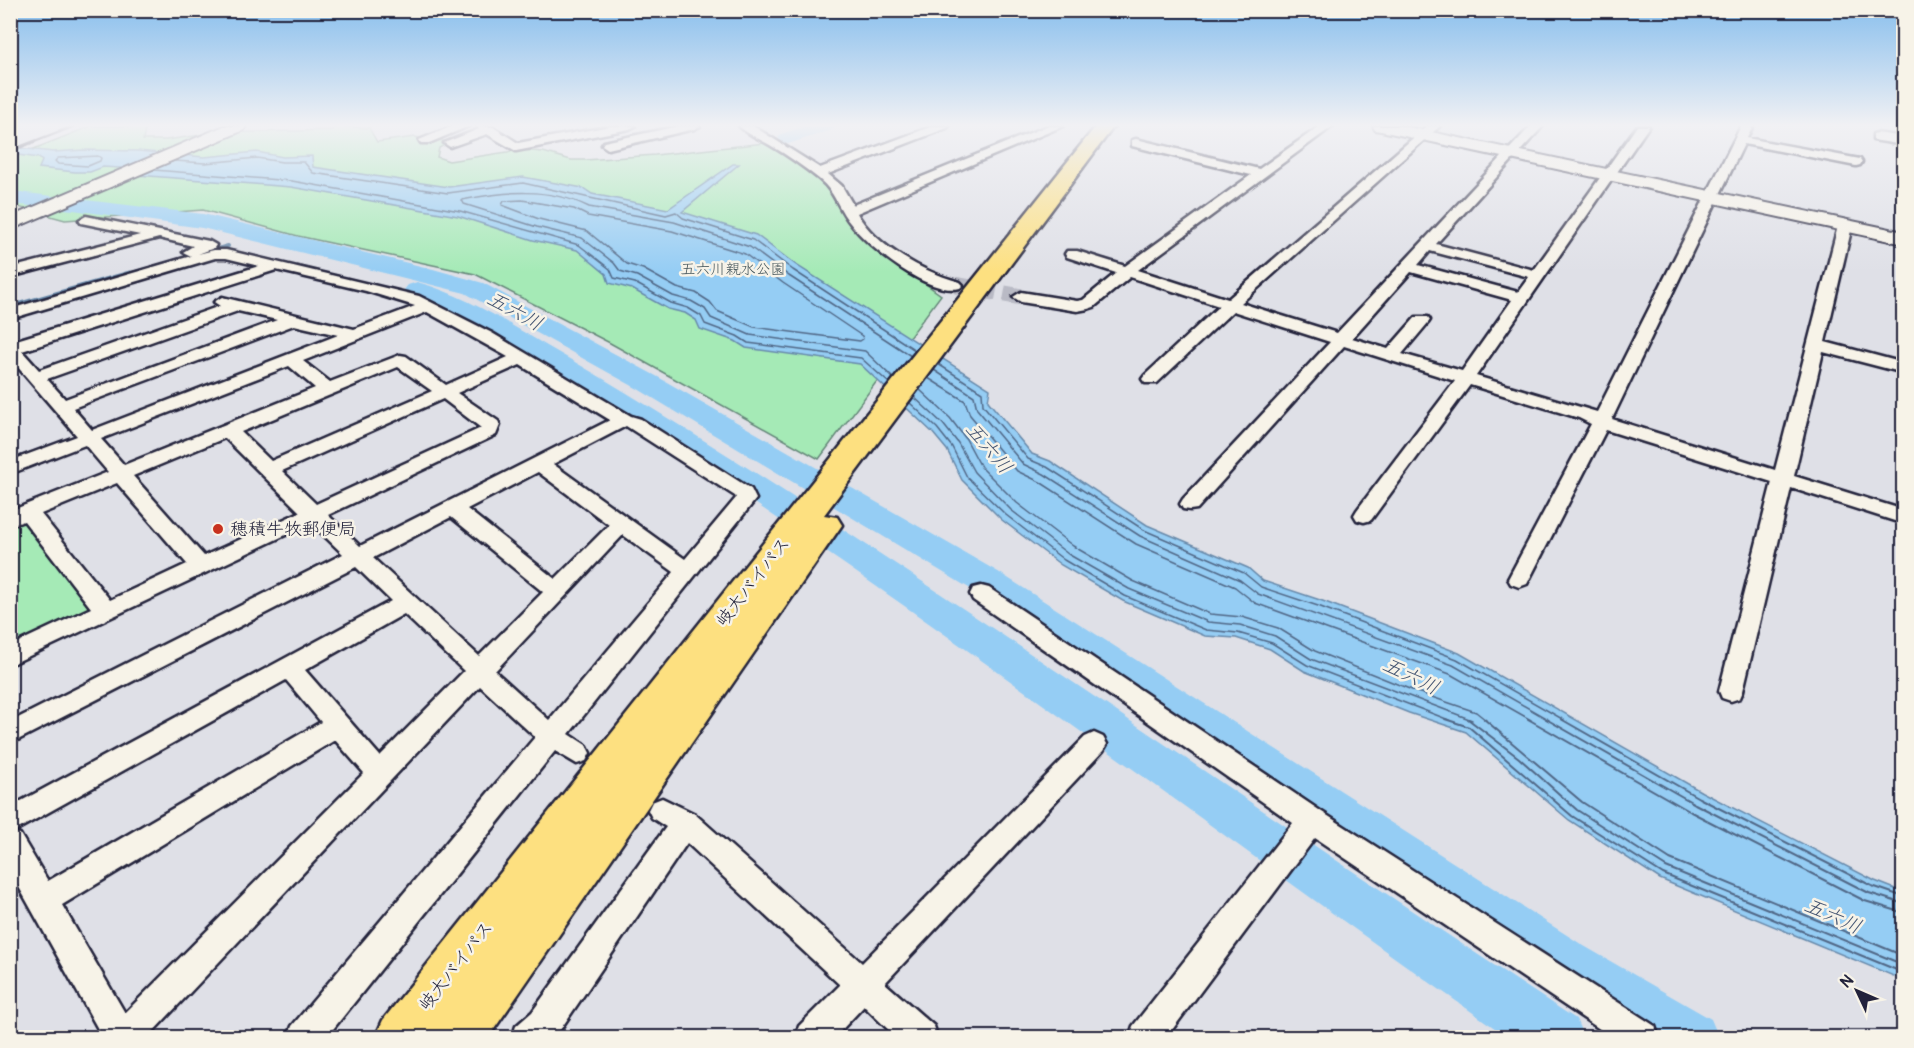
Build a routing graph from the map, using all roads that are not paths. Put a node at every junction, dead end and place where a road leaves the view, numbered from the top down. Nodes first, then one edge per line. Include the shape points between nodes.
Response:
1 (126, 175) edge
2 (820, 175) edge
3 (937, 175) edge
4 (1070, 175) edge
5 (1083, 175) edge
6 (1261, 175) edge
7 (1378, 175) edge
8 (1492, 175) edge
9 (1608, 175) joint
10 (1723, 175) edge
11 (1712, 198) junction
12 (849, 211) junction
13 (87, 220) dead end
14 (10, 224) edge
15 (1845, 226) junction
16 (159, 234) junction
17 (1904, 238) edge
18 (1426, 246) junction
19 (1072, 254) dead end
20 (275, 265) junction
21 (1408, 267) junction
22 (1128, 271) junction
23 (10, 273) edge
24 (1537, 275) junction
25 (955, 285) tunnel mouth
26 (189, 292) junction
27 (1021, 297) tunnel mouth
28 (1521, 298) junction
29 (10, 303) edge
30 (1231, 304) junction
31 (236, 306) junction
32 (429, 306) junction
33 (10, 314) edge
34 (292, 319) junction
35 (967, 320) junction
36 (1422, 320) dead end
37 (351, 336) junction
38 (1341, 340) junction
39 (1816, 345) junction
40 (11, 348) edge
41 (1391, 356) junction
42 (521, 358) junction
43 (291, 359) junction
44 (1902, 368) edge
45 (36, 377) junction
46 (1151, 379) dead end
47 (1465, 379) junction
48 (327, 389) junction
49 (444, 392) junction
50 (62, 406) junction
51 (624, 420) junction
52 (1601, 422) junction
53 (228, 430) junction
54 (89, 438) junction
55 (540, 464) junction
56 (10, 468) edge
57 (268, 470) junction
58 (120, 474) junction
59 (1783, 479) junction
60 (1190, 504) dead end
61 (453, 508) junction
62 (313, 513) junction
63 (19, 515) edge
64 (1364, 515) dead end
65 (1904, 517) edge
66 (622, 524) junction
67 (793, 549) junction
68 (358, 556) junction
69 (201, 566) junction
70 (688, 569) junction
71 (1519, 579) dead end
72 (558, 589) junction
73 (981, 594) dead end
74 (406, 603) junction
75 (106, 611) junction
76 (10, 656) edge
77 (289, 667) junction
78 (480, 671) junction
79 (1731, 691) dead end
80 (338, 726) junction
81 (10, 734) edge
82 (551, 736) junction
83 (1094, 744) dead end
84 (577, 753) dead end
85 (386, 770) junction
86 (10, 821) edge
87 (1312, 821) junction
88 (10, 843) edge
89 (43, 900) junction
90 (863, 984) junction
91 (122, 1038) edge
92 (304, 1038) edge
93 (400, 1038) edge
94 (457, 1038) edge
95 (528, 1038) edge
96 (811, 1038) edge
97 (922, 1038) edge
98 (1145, 1038) edge
99 (1643, 1038) edge

1 - 14 street
2 - 12 street via 839,191
3 - 12 street
4 - 35 highway, 岐大バイパス
5 - 35 highway, 岐大バイパス
6 - 22 street
7 - 30 street
8 - 18 street
9 - 11 street
9 - 24 street
10 - 11 street
11 - 15 street
11 - 52 street
12 - 25 street via 884,249 929,278
13 - 16 street
15 - 17 street
15 - 39 street
16 - 23 street
16 - 29 street via 208,245
18 - 21 street
18 - 24 street
19 - 22 street
20 - 26 street
20 - 32 street via 378,289
20 - 33 street via 214,254
21 - 28 street
21 - 38 street
22 - 27 street via 1088,304 1077,306
22 - 30 street
24 - 28 street
26 - 31 street
26 - 40 street
28 - 47 street
30 - 38 street
30 - 46 street
31 - 34 street
31 - 45 street
32 - 37 street
32 - 42 street
34 - 37 street
34 - 50 street
35 - 67 highway, 岐大バイパス
36 - 41 street
37 - 43 street
38 - 41 street
38 - 60 street
39 - 44 street
39 - 59 street
40 - 45 street
41 - 47 street
42 - 49 street
42 - 51 street
43 - 48 street
43 - 54 street
45 - 50 street
47 - 52 street via 1586,414
47 - 64 street
48 - 49 street via 400,360
48 - 53 street
49 - 57 street
49 - 62 street via 491,425 489,431
50 - 54 street
51 - 55 street
51 - 70 street via 744,493 746,499
52 - 59 street
52 - 71 street
53 - 57 street
53 - 58 street
54 - 56 street
54 - 58 street
55 - 61 street
55 - 66 street
57 - 62 street
58 - 63 street
58 - 69 street
59 - 65 street
59 - 79 street
61 - 68 street
61 - 72 street via 547,585
62 - 68 street
62 - 69 street
63 - 75 street
66 - 70 street via 675,564
66 - 72 street
67 - 93 highway, 岐大バイパス
67 - 94 highway, 岐大バイパス
68 - 74 street
68 - 81 street
69 - 75 street
70 - 82 street
72 - 78 street
73 - 87 street
74 - 77 street
74 - 78 street
75 - 76 street
77 - 80 street
77 - 86 street
78 - 82 street
78 - 85 street
80 - 85 street via 371,764
80 - 89 street
82 - 84 street
82 - 92 street
83 - 90 street
85 - 91 street
87 - 98 street
87 - 99 street
88 - 89 street
89 - 91 street
90 - 95 street via 674,816 544,1024
90 - 96 street
90 - 97 street

